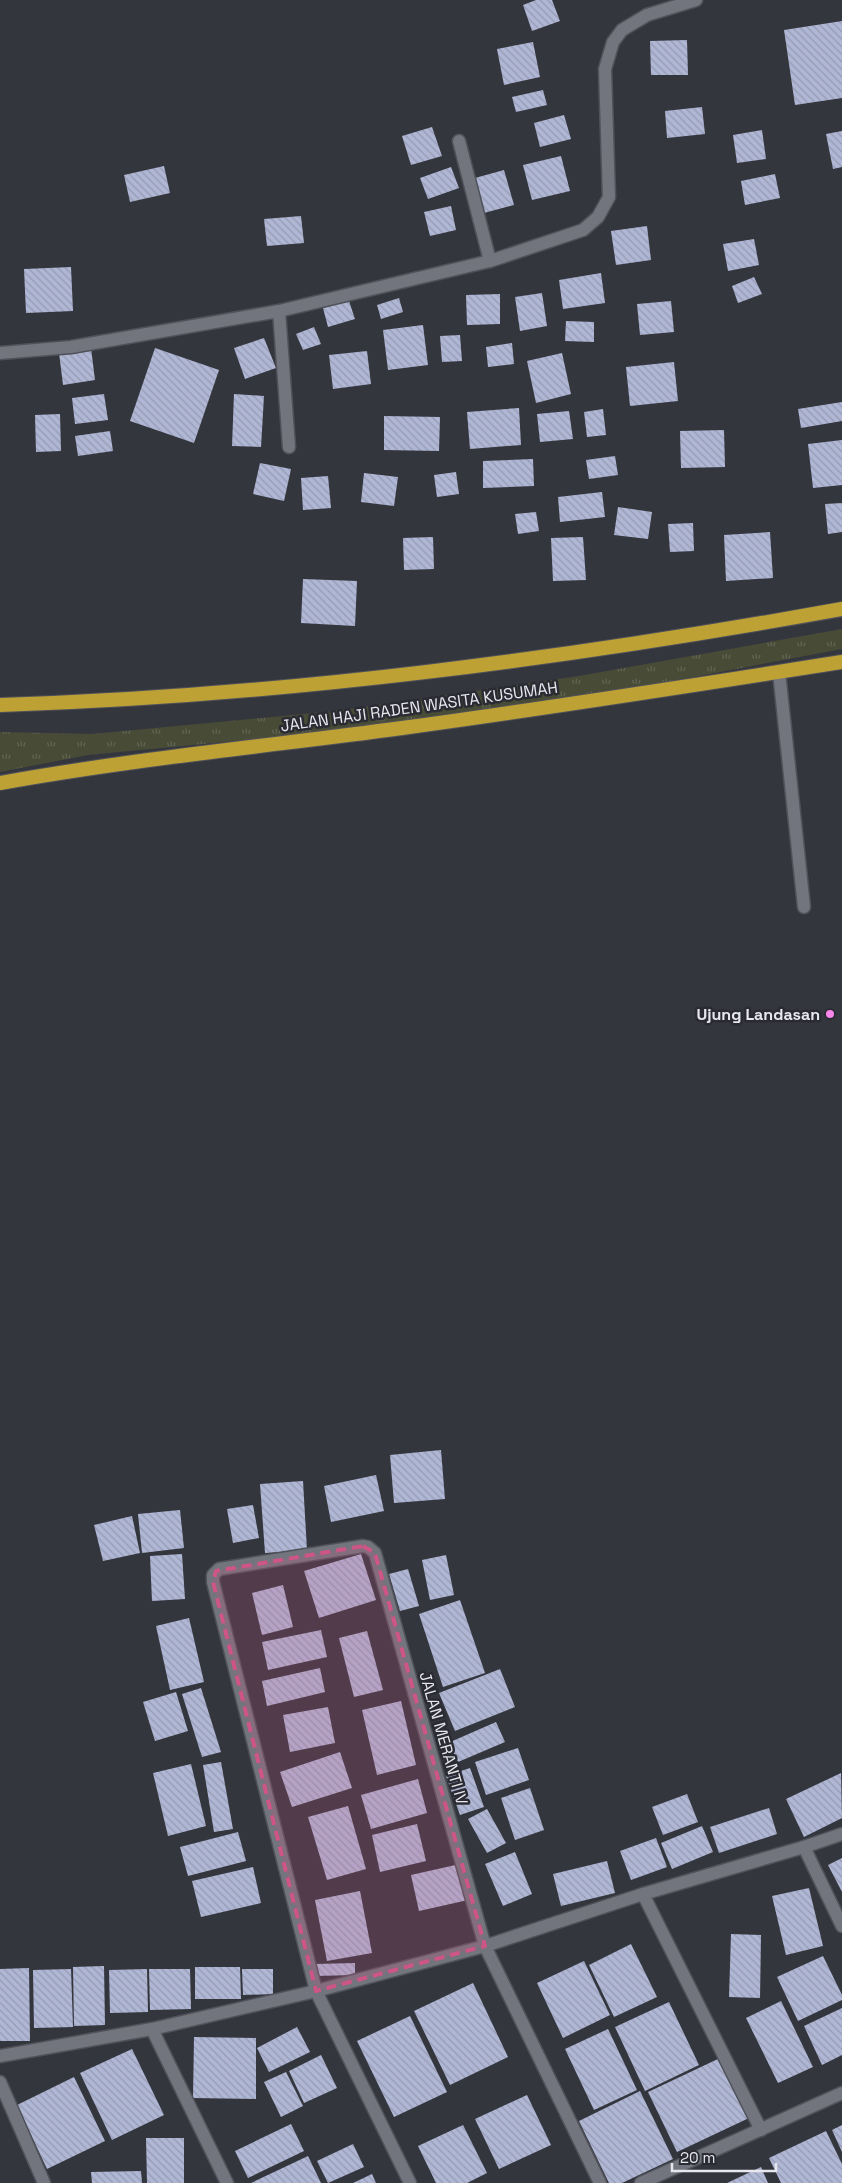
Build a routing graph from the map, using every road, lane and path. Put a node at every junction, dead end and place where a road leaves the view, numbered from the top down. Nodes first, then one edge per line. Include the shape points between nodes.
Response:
1 (696, 0) edge
2 (459, 141) dead end
3 (490, 261) junction
4 (278, 310) junction
5 (0, 353) edge
6 (289, 447) dead end
7 (842, 609) edge
8 (842, 662) edge
9 (779, 672) junction
10 (0, 705) edge
11 (0, 783) edge
12 (804, 907) dead end
13 (842, 1834) edge
14 (804, 1847) junction
15 (644, 1894) junction
16 (842, 1926) edge
17 (485, 1946) junction
18 (316, 1991) junction
19 (152, 2029) junction
20 (0, 2056) edge
21 (0, 2082) edge
22 (842, 2093) edge
23 (761, 2130) junction
24 (44, 2183) edge
25 (227, 2183) edge
26 (410, 2183) edge
27 (600, 2183) edge
28 (641, 2183) edge

1 - 3 street via 647,14 622,30 613,42 604,69 609,197 598,218 572,235
2 - 3 street
3 - 4 street
4 - 5 street via 72,347
4 - 6 street
7 - 10 highway, JALAN HAJI RADEN WASITA KUSUMAH via 724,630 422,674 108,701
8 - 9 highway, JALAN HAJI RADEN WASITA KUSUMAH
9 - 11 highway, JALAN HAJI RADEN WASITA KUSUMAH
9 - 12 street
13 - 14 street
14 - 15 street
14 - 16 street
15 - 17 street
15 - 23 street
17 - 18 street
17 - 18 street, JALAN MERANTI IV via 375,1553 363,1546 216,1570 213,1579
17 - 27 street, JALAN MERANTI IV
18 - 19 street
18 - 26 street
19 - 20 street
19 - 25 street
21 - 24 street
22 - 23 street
23 - 28 street

